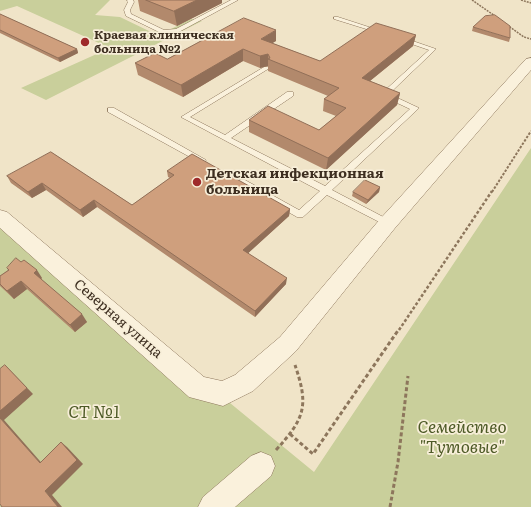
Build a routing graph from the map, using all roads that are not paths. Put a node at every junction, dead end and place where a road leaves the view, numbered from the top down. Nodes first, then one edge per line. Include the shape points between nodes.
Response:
1 (130, 0) edge
2 (235, 0) edge
3 (336, 18) dead end
4 (388, 34) edge
5 (396, 37) edge
6 (531, 62) edge
7 (266, 68) edge
8 (290, 94) dead end
9 (111, 110) dead end
10 (225, 138) junction
11 (213, 166) edge
12 (233, 177) edge
13 (326, 191) junction
14 (0, 217) edge
15 (388, 223) junction
16 (261, 466) road end
17 (213, 507) edge

1 - 2 lane via 128,15 167,32 177,31
3 - 4 lane
5 - 13 lane via 433,49 384,95 415,108
6 - 15 street, Северная улица
7 - 10 lane via 185,117
8 - 10 lane
9 - 11 lane
10 - 13 lane
12 - 13 lane via 300,215
13 - 15 lane
14 - 15 street, Северная улица via 198,388 223,394 244,383 288,344
16 - 17 street

